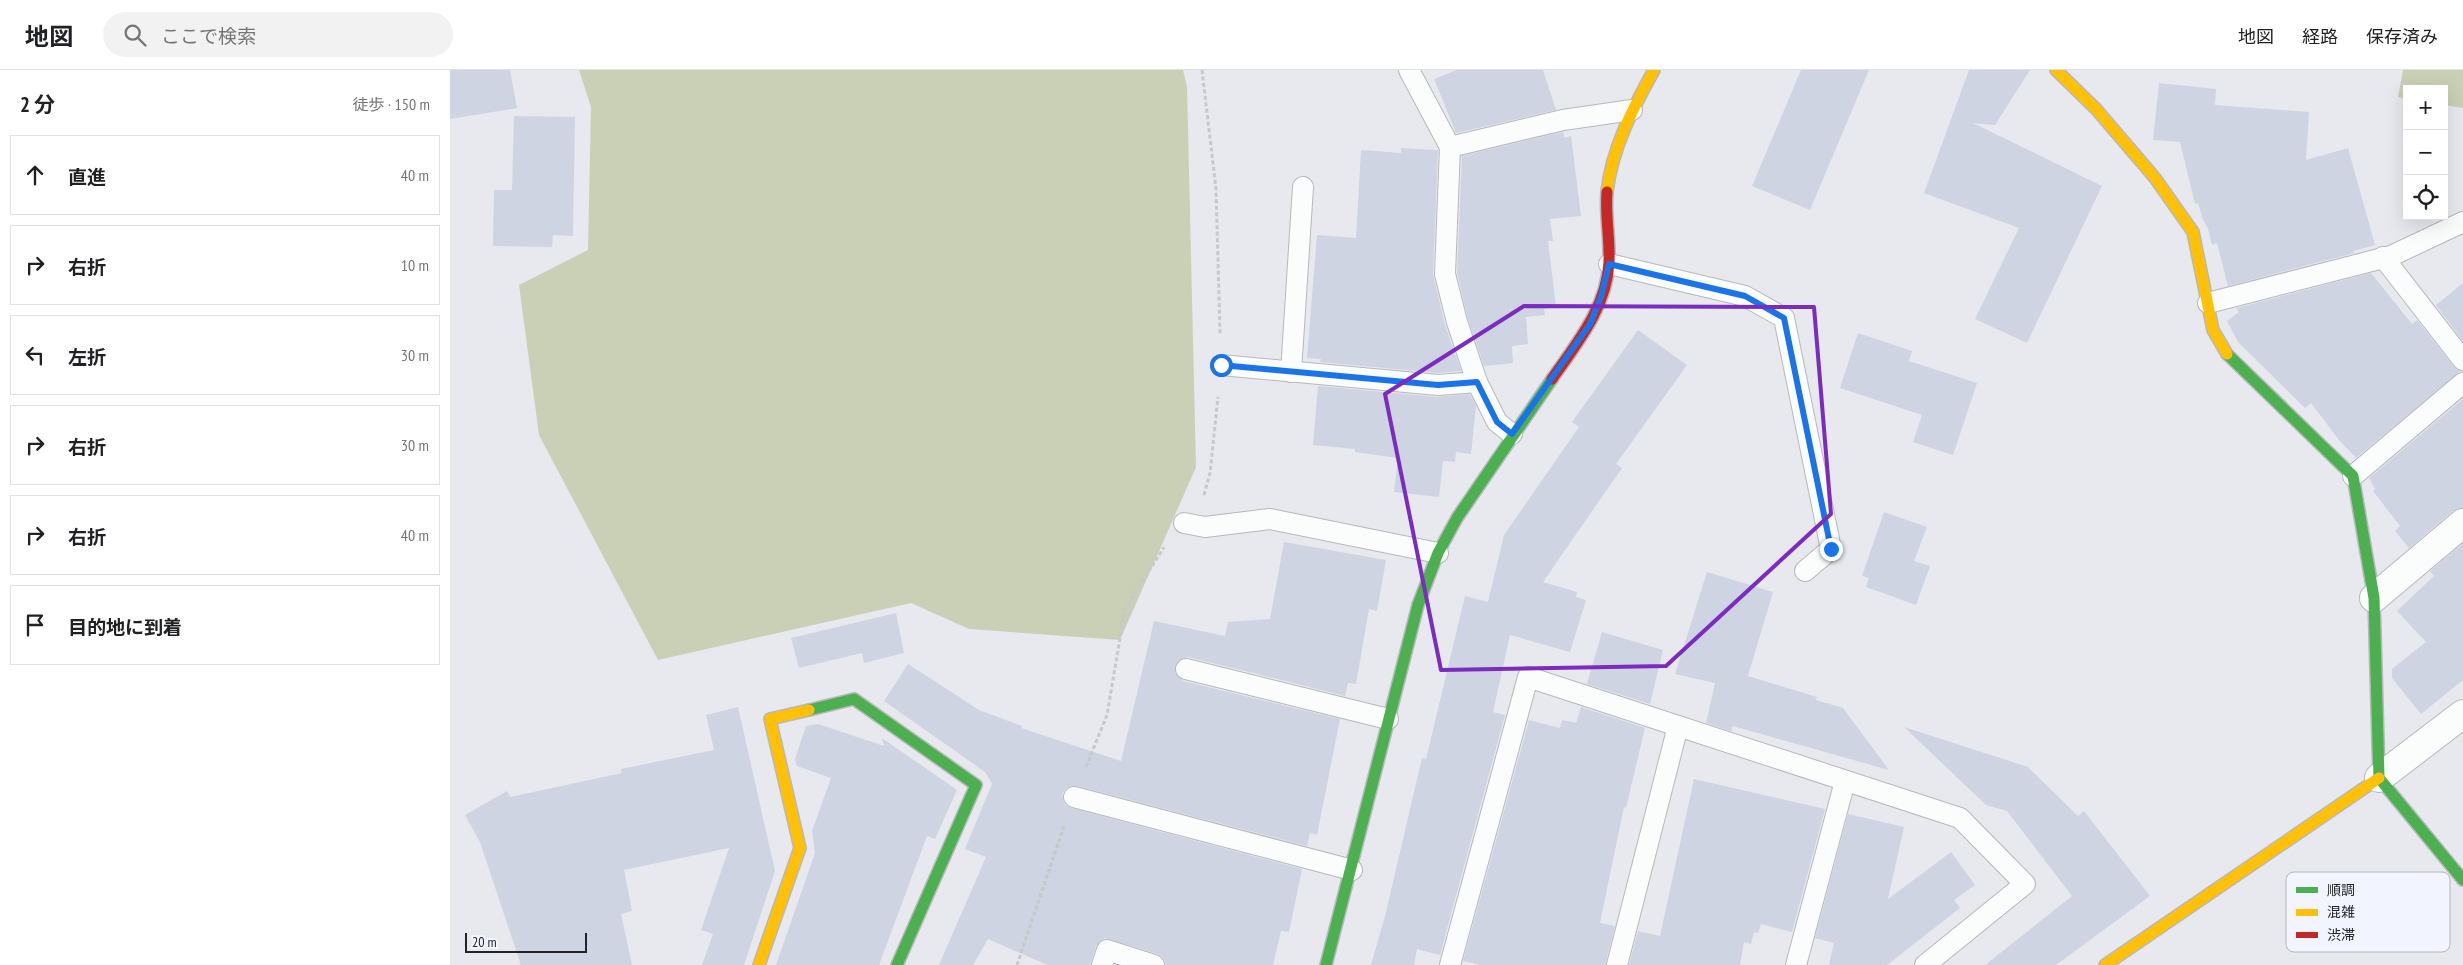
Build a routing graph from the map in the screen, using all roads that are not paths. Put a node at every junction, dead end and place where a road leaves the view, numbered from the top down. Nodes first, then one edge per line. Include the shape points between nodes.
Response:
1 (1409, 70) edge
2 (1654, 70) edge
3 (2056, 70) edge
4 (1632, 110) junction
5 (1450, 147) junction
6 (1303, 187) dead end
7 (2463, 222) edge
8 (2384, 257) junction
9 (1609, 264) junction
10 (2208, 302) junction
11 (2463, 360) edge
12 (1221, 365) dead end
13 (1292, 372) junction
14 (1477, 382) junction
15 (2463, 383) edge
16 (1512, 434) junction
17 (2354, 476) junction
18 (1184, 522) dead end
19 (2463, 523) edge
20 (1438, 553) junction
21 (1805, 571) dead end
22 (2374, 598) junction
23 (1186, 669) dead end
24 (2463, 714) edge
25 (1388, 719) junction
26 (1678, 726) junction
27 (2379, 778) junction
28 (1845, 781) junction
29 (1074, 797) dead end
30 (1352, 870) junction
31 (2463, 880) edge
32 (759, 965) edge
33 (897, 965) edge
34 (1102, 965) edge
35 (1154, 965) edge
36 (1326, 965) edge
37 (1450, 965) edge
38 (1617, 965) edge
39 (1796, 965) edge
40 (1925, 965) edge
41 (2106, 965) edge

1 - 5 lane
2 - 4 street
3 - 10 street via 2096,109 2156,178 2193,232
4 - 5 lane via 1562,120
4 - 9 street via 1620,140 1606,202
5 - 14 lane via 1445,274
6 - 13 lane
7 - 8 lane
8 - 10 lane
8 - 11 lane
9 - 16 street via 1590,324
9 - 21 lane via 1745,296 1784,318 1831,549
10 - 17 street via 2213,330 2225,352
12 - 13 lane
13 - 14 lane via 1438,385
14 - 16 lane via 1497,422
15 - 17 lane
16 - 20 street
17 - 22 street
18 - 20 lane via 1205,526 1270,519
19 - 22 street
20 - 25 street via 1418,605
22 - 27 street
23 - 25 lane
24 - 27 street
25 - 30 street
26 - 28 lane
26 - 37 lane via 1528,677
26 - 38 lane
27 - 31 street
27 - 41 street
28 - 39 lane
28 - 40 lane via 1960,818 2024,884
29 - 30 lane
30 - 36 street
32 - 33 street via 800,848 770,719 854,699 976,785
34 - 35 lane via 1107,950

